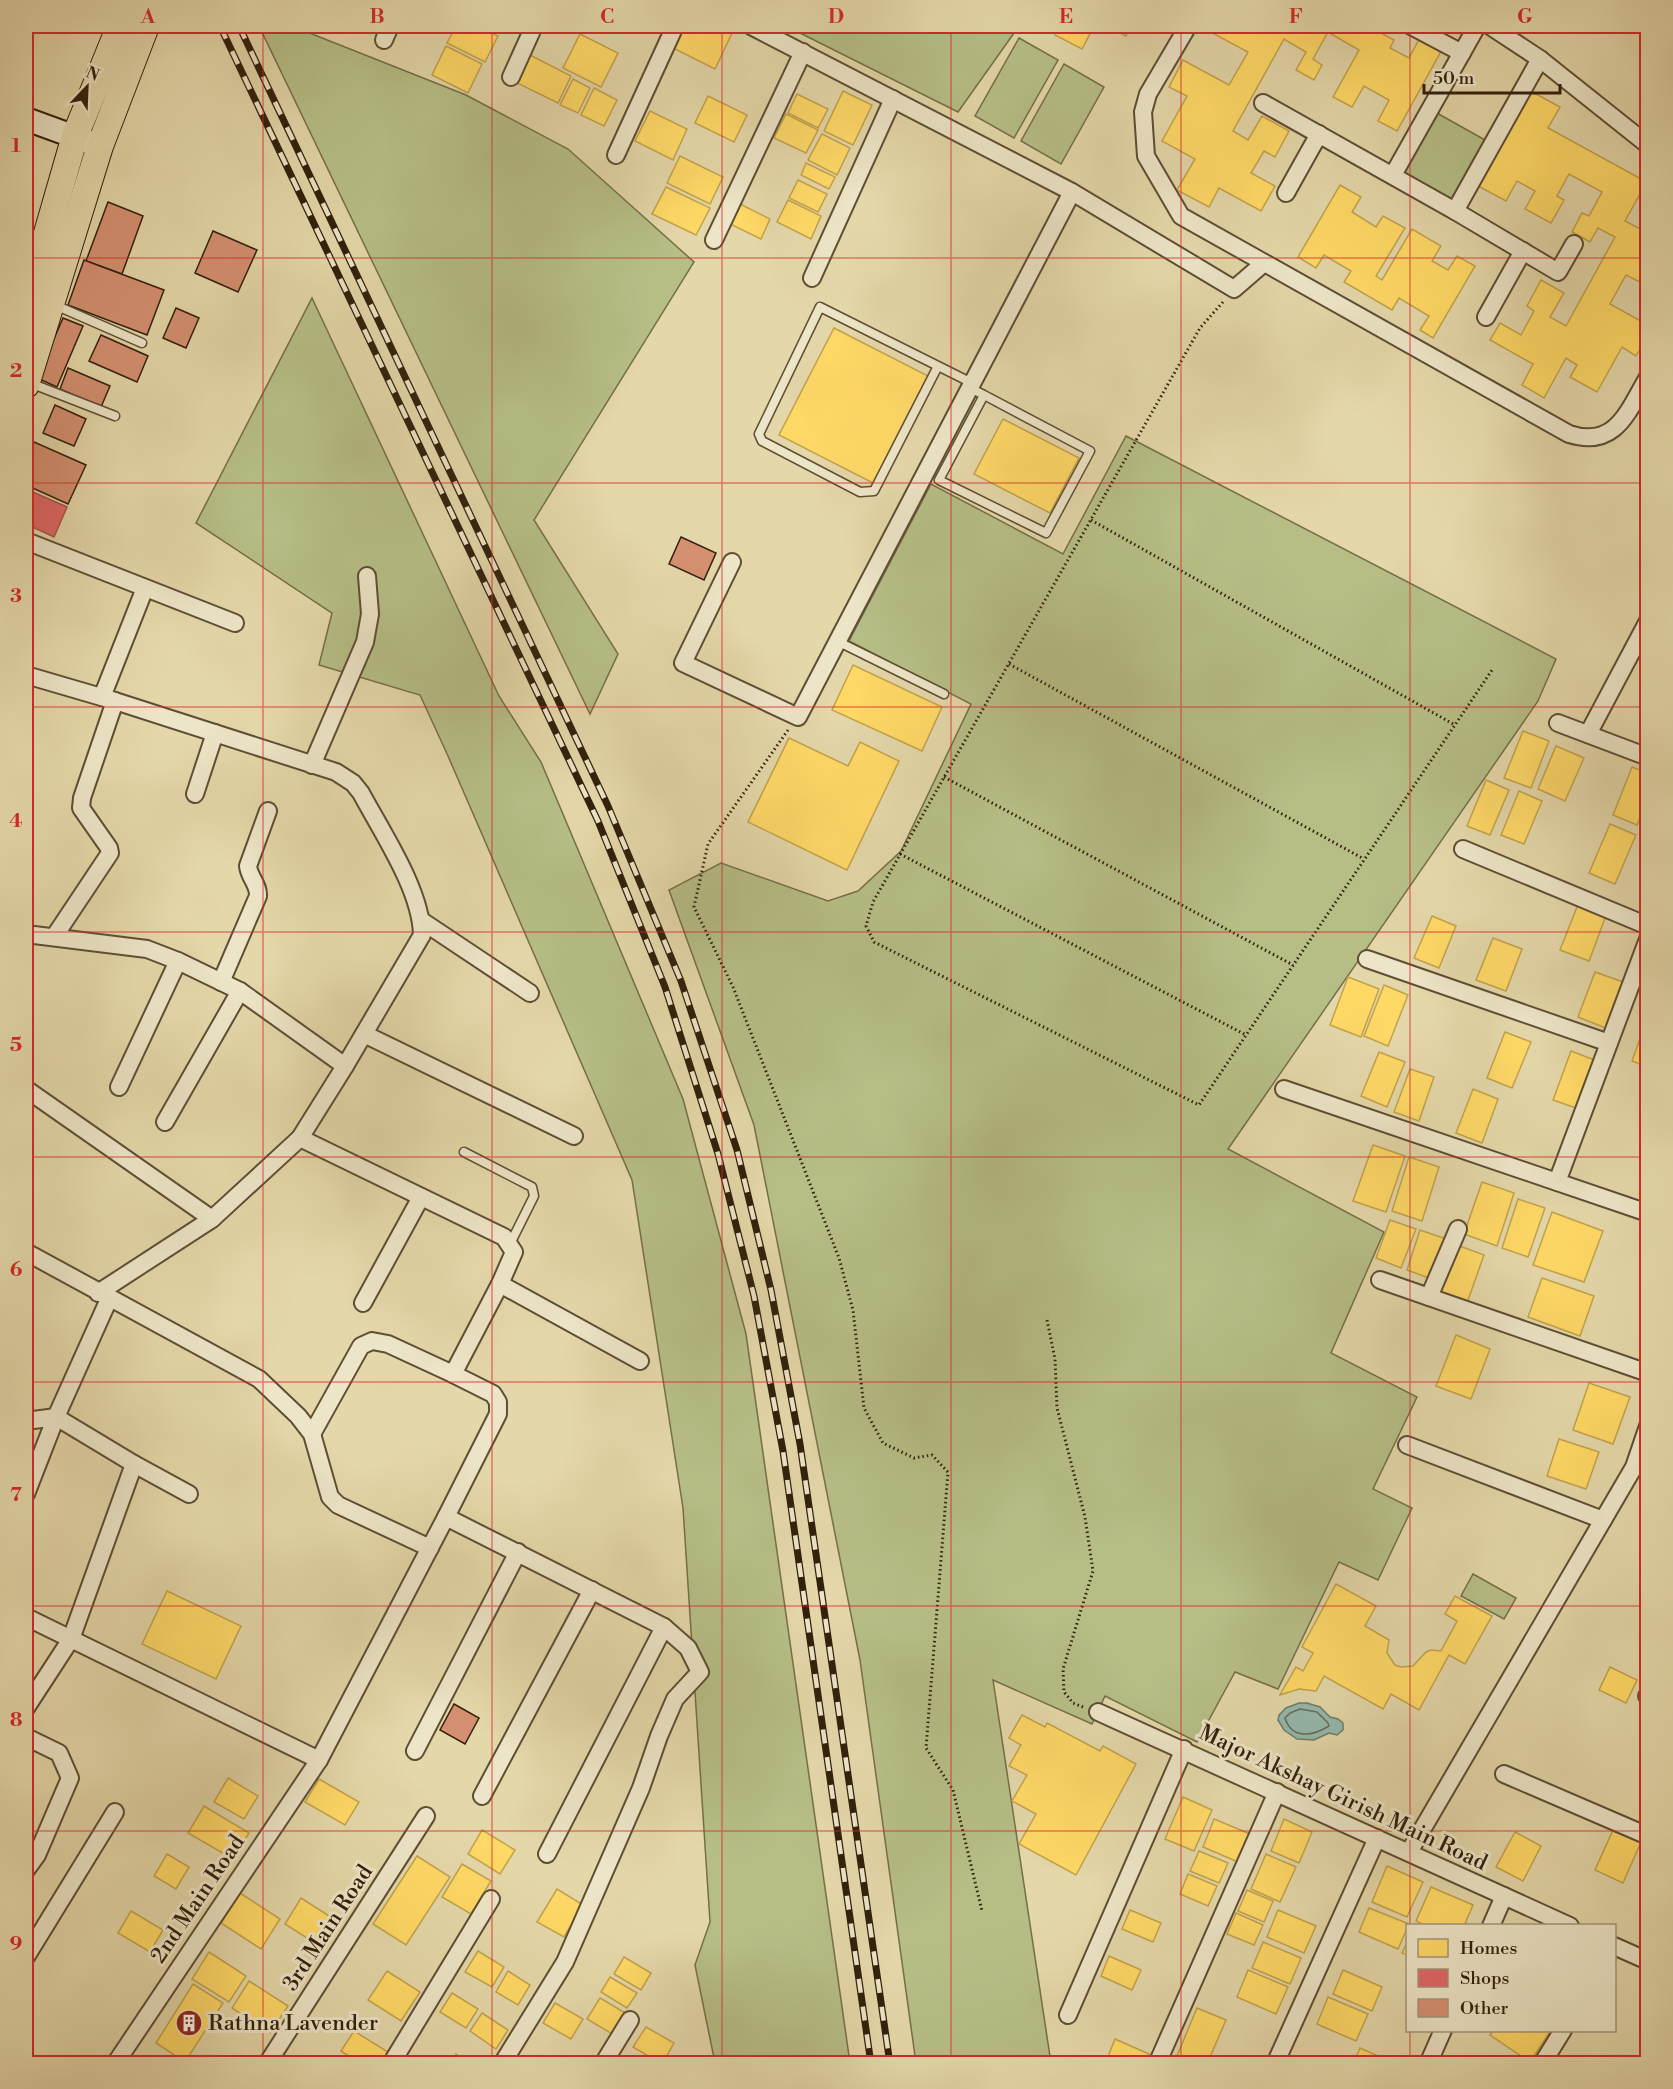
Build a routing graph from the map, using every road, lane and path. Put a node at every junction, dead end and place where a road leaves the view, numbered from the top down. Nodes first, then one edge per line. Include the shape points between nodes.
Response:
1 (120, 26) edge
2 (146, 26) edge
3 (534, 26) edge
4 (675, 26) edge
5 (751, 26) edge
6 (1188, 26) edge
7 (1411, 26) edge
8 (1477, 26) edge
9 (1490, 26) edge
10 (803, 52) junction
11 (1462, 53) junction
12 (1540, 59) junction
13 (511, 77) dead end
14 (893, 99) junction
15 (1263, 103) dead end
16 (26, 119) edge
17 (1319, 134) junction
18 (75, 136) junction
19 (1647, 145) edge
20 (100, 146) junction
21 (616, 155) dead end
22 (1393, 174) junction
23 (1072, 192) junction
24 (1286, 193) dead end
25 (1455, 211) junction
26 (714, 240) dead end
27 (1574, 244) dead end
28 (1523, 251) junction
29 (1264, 263) junction
30 (812, 278) dead end
31 (1234, 289) junction
32 (52, 303) junction
33 (26, 306) edge
34 (1486, 317) dead end
35 (142, 343) dead end
36 (938, 366) junction
37 (1647, 377) edge
38 (26, 383) edge
39 (975, 389) junction
40 (115, 416) dead end
41 (1091, 520) junction
42 (26, 541) edge
43 (732, 562) dead end
44 (367, 576) dead end
45 (145, 588) junction
46 (1647, 621) edge
47 (235, 623) dead end
48 (837, 642) junction
49 (1009, 664) junction
50 (1492, 670) dead end
51 (26, 675) edge
52 (944, 694) dead end
53 (109, 699) junction
54 (798, 717) junction
55 (1558, 723) dead end
56 (1455, 725) junction
57 (215, 733) junction
58 (1588, 734) junction
59 (1647, 757) edge
60 (312, 765) junction
61 (944, 777) junction
62 (195, 794) dead end
63 (268, 811) dead end
64 (1462, 849) dead end
65 (900, 854) junction
66 (1364, 859) junction
67 (422, 921) junction
68 (1647, 926) edge
69 (26, 934) edge
70 (54, 937) junction
71 (1647, 939) edge
72 (1367, 959) dead end
73 (178, 961) junction
74 (1293, 965) junction
75 (221, 982) junction
76 (240, 992) junction
77 (530, 993) dead end
78 (364, 1034) junction
79 (1246, 1035) junction
80 (1609, 1043) junction
81 (345, 1066) junction
82 (119, 1087) dead end
83 (26, 1089) edge
84 (1284, 1089) dead end
85 (165, 1122) dead end
86 (574, 1136) dead end
87 (300, 1138) junction
88 (464, 1152) dead end
89 (1557, 1182) junction
90 (421, 1197) junction
91 (1647, 1213) edge
92 (212, 1220) junction
93 (1458, 1229) dead end
94 (510, 1244) junction
95 (26, 1252) edge
96 (1380, 1280) dead end
97 (500, 1284) junction
98 (104, 1296) junction
99 (1429, 1297) junction
100 (363, 1303) dead end
101 (1047, 1320) dead end
102 (640, 1361) dead end
103 (1647, 1373) edge
104 (453, 1374) junction
105 (56, 1417) junction
106 (26, 1421) edge
107 (1647, 1426) edge
108 (312, 1434) junction
109 (1407, 1445) dead end
110 (134, 1464) junction
111 (26, 1494) edge
112 (189, 1494) dead end
113 (446, 1517) junction
114 (1603, 1520) junction
115 (430, 1548) junction
116 (518, 1552) junction
117 (592, 1590) junction
118 (26, 1617) edge
119 (664, 1627) junction
120 (71, 1639) junction
121 (26, 1708) edge
122 (1098, 1712) joint
123 (26, 1737) edge
124 (1184, 1749) junction
125 (415, 1751) dead end
126 (319, 1760) junction
127 (1504, 1774) dead end
128 (1277, 1792) junction
129 (482, 1796) dead end
130 (115, 1812) dead end
131 (426, 1816) dead end
132 (1647, 1836) edge
133 (1377, 1838) junction
134 (1409, 1852) junction
135 (547, 1854) dead end
136 (26, 1870) edge
137 (1504, 1896) junction
138 (491, 1899) dead end
139 (982, 1911) dead end
140 (1492, 1924) edge
141 (1566, 1924) edge
142 (1616, 1947) edge
143 (26, 1957) edge
144 (1647, 1961) edge
145 (1068, 2016) dead end
146 (630, 2020) dead end
147 (1443, 2032) edge
148 (1562, 2032) edge
149 (115, 2064) edge
150 (267, 2064) edge
151 (391, 2064) edge
152 (502, 2064) edge
153 (603, 2064) edge
154 (1157, 2064) edge
155 (1275, 2064) edge
156 (1428, 2064) edge
157 (1542, 2064) edge

1 - 18 main road
2 - 20 main road
3 - 13 street
4 - 21 street
5 - 10 street
6 - 29 street via 1148,94 1143,112 1146,156 1181,216
7 - 11 street
8 - 11 street
9 - 12 street
10 - 14 street
10 - 26 street
11 - 22 street
12 - 19 street
12 - 25 street
14 - 23 street
14 - 30 street
15 - 17 street
16 - 18 street
17 - 22 street
17 - 24 street
18 - 20 street
18 - 33 main road
20 - 32 main road
22 - 25 street
23 - 31 street
23 - 39 street
25 - 28 street
27 - 28 street via 1558,272
28 - 34 street
29 - 31 street
29 - 37 street via 1578,437 1598,437 1621,424
31 - 41 path via 1200,328
32 - 35 lane
32 - 38 main road
36 - 36 lane via 820,307 759,434 762,441 860,492 874,491
36 - 39 lane
38 - 40 lane
39 - 39 lane via 1090,451 1046,533 939,480
39 - 48 street
41 - 49 path
41 - 56 path
42 - 45 street
43 - 54 street via 683,663
44 - 60 street via 370,614 365,642
45 - 47 street
45 - 53 street
46 - 58 street
48 - 52 lane
48 - 54 street
49 - 61 path
49 - 66 path
50 - 56 path
51 - 53 street
53 - 57 street
53 - 70 street via 81,808 110,853
54 - 139 path via 708,844 694,907 733,987 839,1258 853,1310 864,1408 883,1443 914,1458 932,1455 948,1472 926,1749 952,1790
55 - 58 street
56 - 66 path
57 - 60 street
57 - 62 street
58 - 59 street
60 - 67 street via 336,772 361,793 416,897
61 - 65 path
61 - 74 path
63 - 75 street via 248,866 258,896
64 - 68 street
65 - 79 path
65 - 79 path via 873,902 866,926 874,942 1199,1105
66 - 74 path
67 - 77 street
67 - 78 street via 422,935
69 - 70 street
70 - 73 street via 147,949
71 - 80 street
72 - 80 street
73 - 75 street
73 - 82 street
74 - 79 path
75 - 76 street
76 - 81 street
76 - 85 street
78 - 81 street
78 - 86 street
80 - 89 street
81 - 87 street
83 - 92 street
84 - 89 street
87 - 90 street
87 - 92 street
88 - 94 lane via 532,1187 534,1196
89 - 91 street
90 - 94 street via 504,1237
90 - 100 street
92 - 98 street
93 - 99 street
94 - 97 street via 514,1252
95 - 98 street
96 - 99 street
97 - 102 street
97 - 104 street
98 - 105 street
98 - 108 street via 259,1379
99 - 103 street
101 - 122 path via 1057,1408 1085,1517 1093,1571 1063,1669 1064,1692 1073,1703
104 - 108 street via 388,1344 372,1341 361,1346
104 - 113 street via 493,1394 498,1414
105 - 106 street
105 - 110 street
105 - 111 street
107 - 114 street via 1634,1467
108 - 115 street via 330,1497 338,1505
109 - 114 street
110 - 112 street
110 - 120 street
113 - 115 street
113 - 116 street
114 - 134 street
115 - 126 street, 2nd Main Road
116 - 117 street
116 - 125 street
117 - 119 street
117 - 129 street
118 - 120 street
119 - 135 street
119 - 152 street via 688,1648 700,1672 675,1700 565,1962
120 - 121 street
120 - 126 street
122 - 124 street, Major Akshay Girish Main Road
123 - 136 street via 59,1753 70,1778 37,1855
124 - 128 street, Major Akshay Girish Main Road
124 - 145 street
126 - 149 street, 2nd Main Road
127 - 132 street
128 - 133 street, Major Akshay Girish Main Road
128 - 154 street
130 - 143 street
131 - 150 street, 3rd Main Road
133 - 134 street, Major Akshay Girish Main Road
133 - 155 street
134 - 137 street, Major Akshay Girish Main Road
137 - 140 street
137 - 141 street, Major Akshay Girish Main Road
138 - 151 street
142 - 144 street
146 - 153 street
147 - 156 street
148 - 157 street

